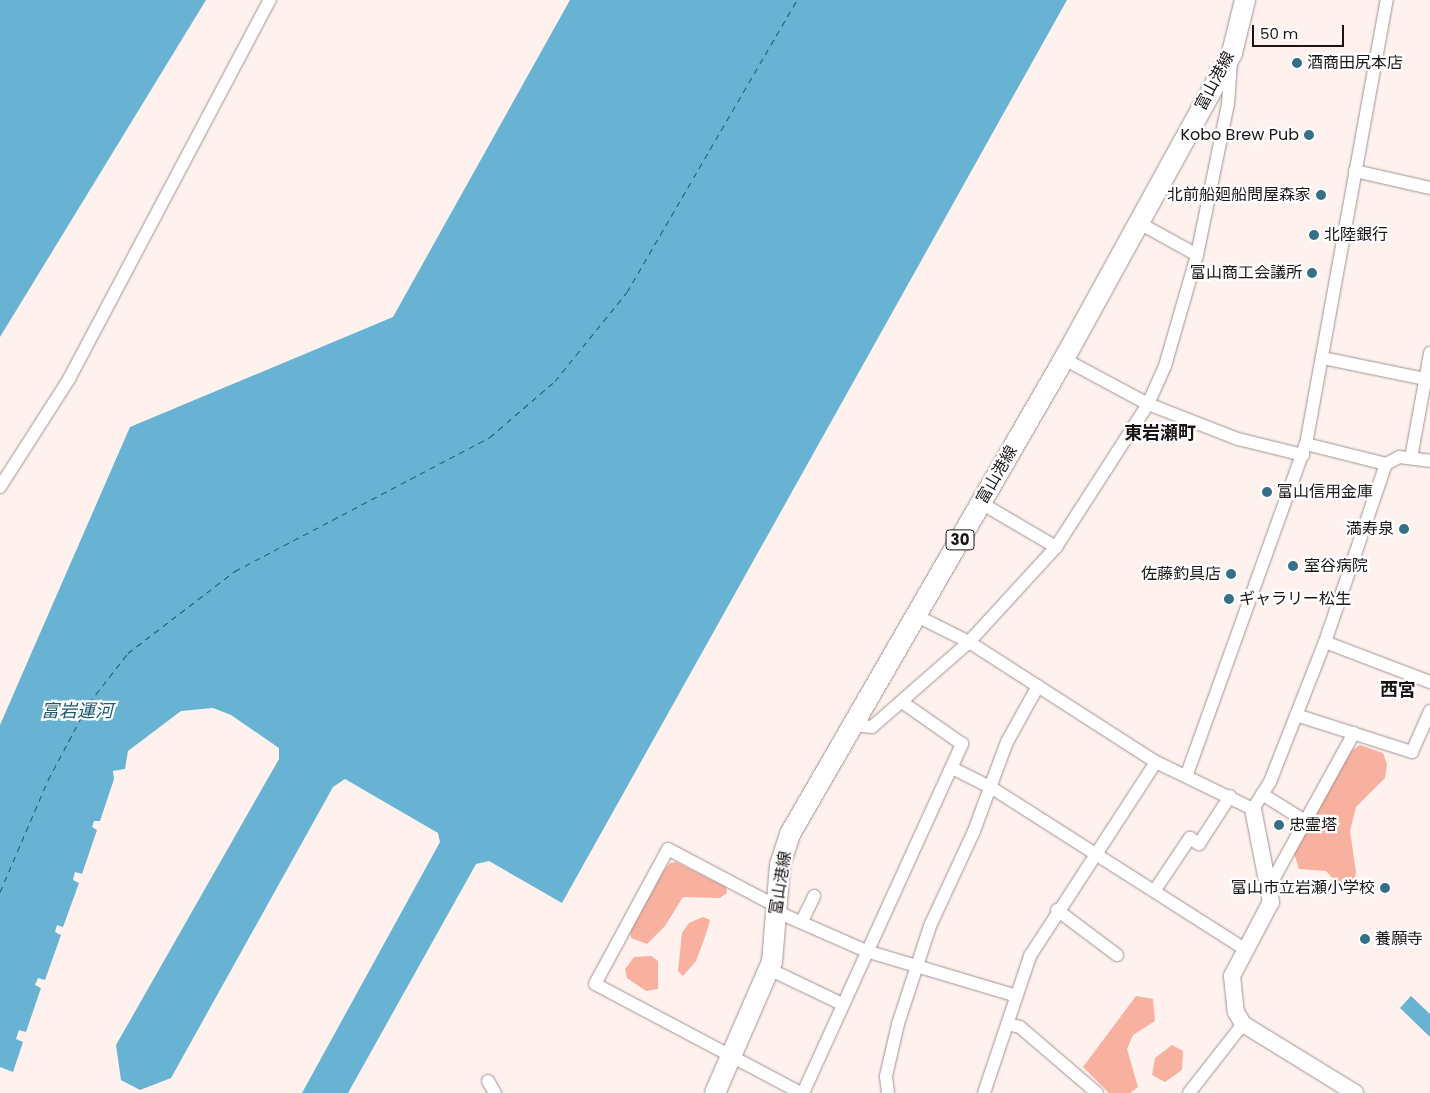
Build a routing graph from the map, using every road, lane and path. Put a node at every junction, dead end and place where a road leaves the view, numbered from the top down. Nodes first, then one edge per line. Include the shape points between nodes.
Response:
1 (270, 0) edge
2 (1245, 0) edge
3 (1386, 0) edge
4 (1232, 53) junction
5 (1355, 171) junction
6 (1430, 188) edge
7 (1139, 223) junction
8 (1197, 255) junction
9 (1430, 353) edge
10 (1322, 358) junction
11 (1064, 359) junction
12 (1425, 379) junction
13 (1148, 404) junction
14 (1305, 450) junction
15 (1411, 458) junction
16 (1430, 461) edge
17 (1386, 464) junction
18 (0, 487) edge
19 (981, 503) junction
20 (1056, 547) junction
21 (917, 616) junction
22 (969, 642) junction
23 (1325, 642) junction
24 (1430, 682) edge
25 (1038, 686) junction
26 (902, 702) junction
27 (1430, 711) edge
28 (1296, 715) junction
29 (854, 725) junction
30 (1354, 733) junction
31 (1156, 762) junction
32 (952, 768) junction
33 (1187, 774) junction
34 (992, 788) junction
35 (1262, 794) junction
36 (1230, 796) junction
37 (1253, 809) junction
38 (1305, 822) junction
39 (1096, 853) junction
40 (1269, 887) junction
41 (1155, 890) junction
42 (814, 896) dead end
43 (775, 908) junction
44 (1057, 910) junction
45 (802, 921) junction
46 (1245, 949) junction
47 (866, 951) junction
48 (1117, 955) dead end
49 (916, 965) junction
50 (769, 969) junction
51 (1014, 995) junction
52 (842, 1004) junction
53 (1007, 1024) junction
54 (1243, 1024) junction
55 (731, 1059) junction
56 (488, 1081) dead end
57 (495, 1093) edge
58 (715, 1093) edge
59 (802, 1093) edge
60 (888, 1093) edge
61 (984, 1093) edge
62 (1097, 1093) edge
63 (1189, 1093) edge
64 (1355, 1093) edge

1 - 18 street via 69,379
2 - 4 main road, 富山港線 / 30
3 - 5 street
4 - 7 main road, 富山港線 / 30
4 - 8 street via 1228,104
5 - 6 street
5 - 10 street
7 - 8 street
7 - 11 main road, 富山港線 / 30
8 - 13 street via 1165,366
9 - 12 street
10 - 12 street
10 - 14 street
11 - 13 street
11 - 19 main road, 富山港線 / 30
12 - 15 street
13 - 14 street via 1238,439
13 - 20 street
14 - 17 street
14 - 33 street
15 - 16 street
15 - 17 street
17 - 23 street
19 - 20 street
19 - 21 main road, 富山港線 / 30
20 - 22 street
21 - 22 street
21 - 29 main road, 富山港線 / 30
22 - 25 street
22 - 26 street
23 - 24 street
23 - 28 street
25 - 31 street
25 - 34 street via 1007,742
26 - 29 street via 872,727
26 - 32 street via 962,744
27 - 30 street via 1412,752
28 - 30 street
28 - 35 street
29 - 43 main road, 富山港線 / 30 via 790,834
30 - 38 street
31 - 33 street
31 - 39 street
32 - 34 street
32 - 47 street
33 - 36 street
34 - 39 street
34 - 49 street
35 - 37 street
35 - 38 street
36 - 37 street
36 - 41 street via 1199,844 1190,838
37 - 40 street
38 - 40 street
39 - 41 street
39 - 44 street
40 - 46 street via 1268,910
41 - 46 street
42 - 45 street
43 - 45 street
43 - 50 main road, 富山港線 / 30
43 - 55 street via 668,850 595,984
44 - 48 street
44 - 51 street via 1030,956
45 - 47 street
46 - 54 street via 1230,984
47 - 49 street
47 - 52 street
49 - 51 street
49 - 60 street via 886,1076
50 - 52 street
50 - 55 main road, 富山港線 / 30
51 - 53 street
52 - 59 street
53 - 61 street
53 - 62 street via 1020,1027
54 - 63 street
54 - 64 street
55 - 58 main road, 富山港線 / 30
55 - 59 street
56 - 57 street

